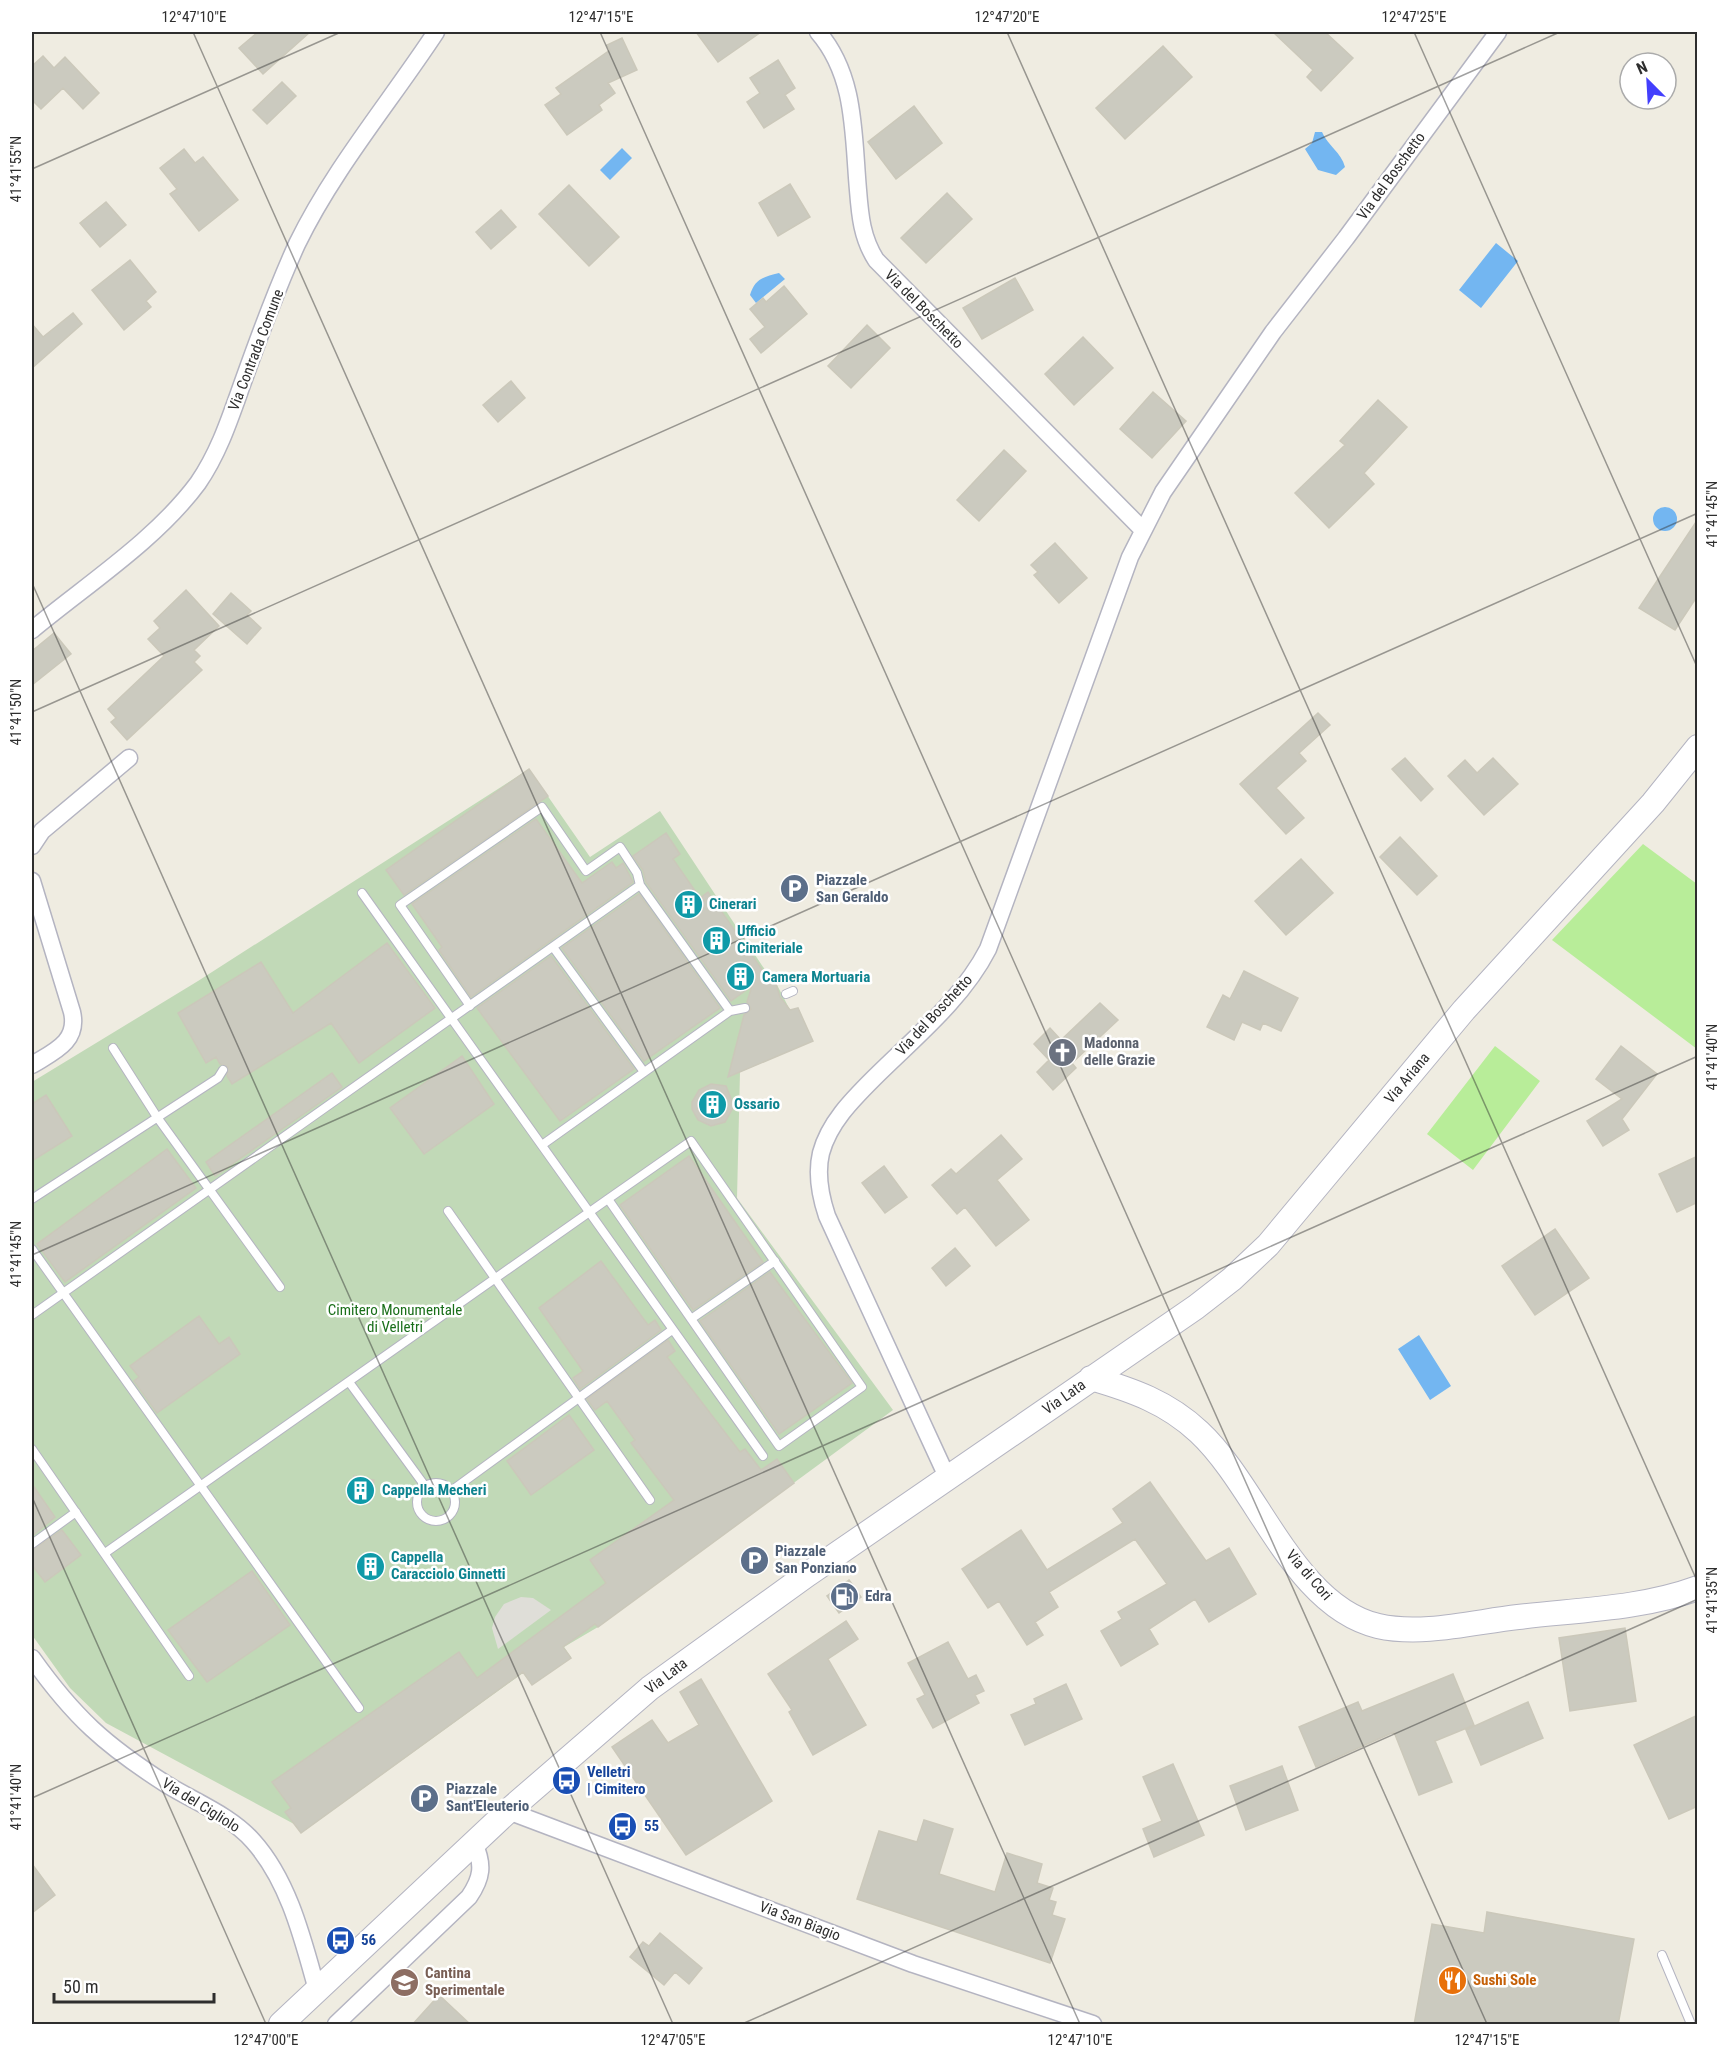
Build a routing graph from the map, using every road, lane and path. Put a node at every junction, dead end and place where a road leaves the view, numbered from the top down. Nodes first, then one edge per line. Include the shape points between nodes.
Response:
1 (436, 32) edge
2 (818, 32) edge
3 (1498, 32) edge
4 (1142, 529) junction
5 (32, 630) edge
6 (1698, 747) edge
7 (129, 758) dead end
8 (32, 846) edge
9 (32, 881) edge
10 (640, 885) junction
11 (362, 893) dead end
12 (553, 946) junction
13 (470, 1005) junction
14 (744, 1008) dead end
15 (730, 1011) junction
16 (452, 1019) junction
17 (113, 1048) dead end
18 (32, 1065) edge
19 (223, 1070) dead end
20 (644, 1072) junction
21 (157, 1118) junction
22 (542, 1145) junction
23 (208, 1189) junction
24 (32, 1199) edge
25 (608, 1199) junction
26 (448, 1211) dead end
27 (589, 1213) junction
28 (32, 1249) edge
29 (775, 1261) junction
30 (495, 1279) junction
31 (280, 1287) dead end
32 (63, 1293) junction
33 (32, 1315) edge
34 (692, 1319) junction
35 (672, 1330) junction
36 (1090, 1378) junction
37 (349, 1382) junction
38 (580, 1397) junction
39 (32, 1449) edge
40 (763, 1456) dead end
41 (948, 1479) junction
42 (201, 1486) junction
43 (425, 1486) junction
44 (451, 1491) junction
45 (650, 1500) dead end
46 (76, 1512) junction
47 (32, 1544) edge
48 (105, 1553) junction
49 (1698, 1588) edge
50 (32, 1658) edge
51 (189, 1676) dead end
52 (359, 1708) dead end
53 (508, 1811) junction
54 (474, 1843) junction
55 (1662, 1955) dead end
56 (317, 1990) junction
57 (282, 2025) edge
58 (336, 2025) edge
59 (1093, 2025) edge
60 (1691, 2025) edge

1 - 5 street, Via Contrada Comune via 309,220 262,330 222,440 204,474 174,511 144,539
2 - 4 street, Via del Boschetto via 836,57 848,88 861,221 876,260
3 - 4 street, Via del Boschetto via 1283,318
4 - 41 street, Via del Boschetto via 988,949 966,984 849,1105 821,1151 819,1178 827,1216
6 - 36 main road, Via Ariana via 1653,803 1464,1010 1268,1245 1207,1299
7 - 8 street via 42,831
9 - 18 street via 74,1026 65,1044
10 - 12 lane
10 - 13 lane via 620,847 586,871 542,807 400,905
10 - 15 lane
11 - 16 lane
12 - 13 lane
12 - 20 lane
13 - 16 lane
14 - 15 lane
15 - 20 lane
16 - 22 lane
16 - 23 lane
17 - 21 lane
19 - 21 lane via 218,1078
20 - 22 lane
21 - 23 lane
21 - 24 lane
22 - 27 lane
23 - 31 lane
23 - 32 lane
25 - 27 lane
25 - 29 lane via 691,1141
25 - 34 lane
26 - 30 lane
27 - 30 lane
27 - 35 lane
28 - 32 lane
29 - 34 lane
29 - 34 lane via 862,1387 788,1440 779,1446
30 - 37 lane
30 - 38 lane
32 - 33 lane
32 - 42 lane
35 - 38 lane
35 - 40 lane
36 - 41 main road, Via Lata
36 - 49 main road, Via di Cori via 1152,1399 1191,1425 1222,1459 1307,1578 1331,1601 1367,1623 1392,1628 1434,1627 1635,1603
37 - 42 lane
37 - 43 lane
38 - 44 lane
38 - 45 lane
39 - 46 lane
41 - 53 main road, Via Lata via 684,1662
42 - 48 lane
42 - 52 lane
43 - 44 lane via 442,1484
43 - 44 lane via 417,1506 432,1520 445,1518 453,1509
46 - 47 lane
46 - 48 lane
48 - 51 lane
50 - 56 street, Via del Cigliolo via 97,1736 160,1780 229,1820 254,1842 292,1911
53 - 54 main road, Via Lata
53 - 59 street, Via San Biagio via 924,1968
54 - 56 main road, Via Lata
54 - 58 street via 482,1873 469,1897
55 - 60 lane
56 - 57 main road, Via Lata

